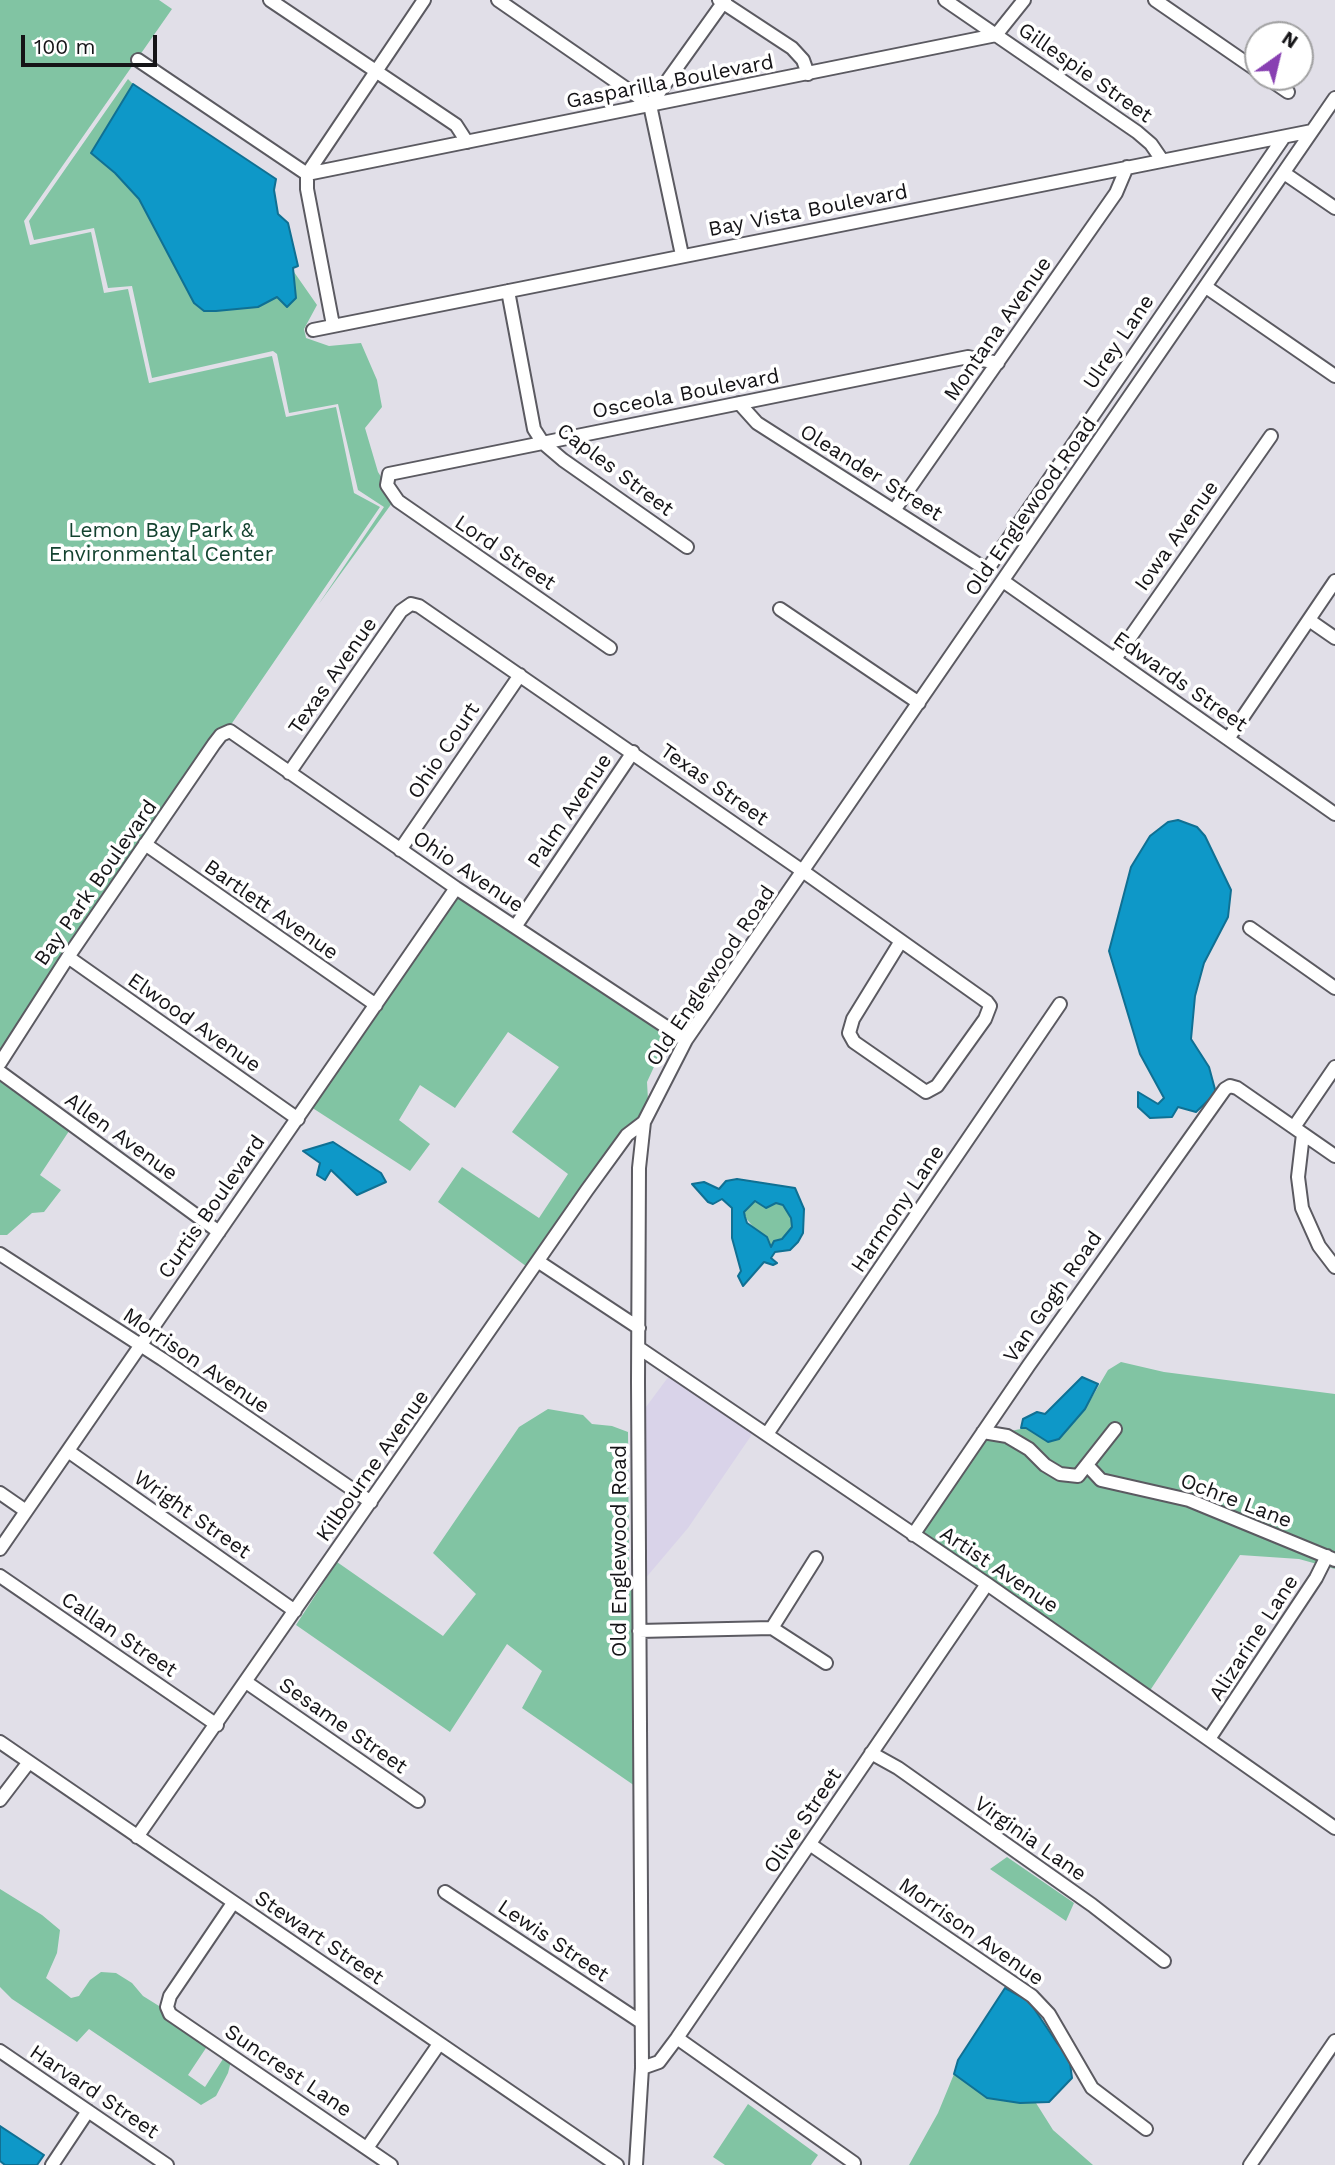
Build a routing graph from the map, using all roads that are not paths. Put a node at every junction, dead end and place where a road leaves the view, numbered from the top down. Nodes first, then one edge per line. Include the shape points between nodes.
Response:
1 (270, 0) edge
2 (424, 0) edge
3 (498, 0) edge
4 (945, 0) edge
5 (1024, 0) edge
6 (1155, 0) edge
7 (722, 1) edge
8 (996, 35) junction
9 (138, 60) dead end
10 (1244, 61) edge
11 (375, 71) junction
12 (808, 74) junction
13 (1335, 98) edge
14 (650, 105) junction
15 (1312, 131) junction
16 (1284, 136) junction
17 (467, 142) junction
18 (1162, 160) junction
19 (1127, 167) junction
20 (1284, 173) junction
21 (307, 174) junction
22 (1335, 208) edge
23 (682, 255) junction
24 (1206, 287) junction
25 (508, 290) junction
26 (333, 325) junction
27 (313, 330) dead end
28 (999, 363) junction
29 (1335, 376) edge
30 (739, 403) junction
31 (1271, 436) dead end
32 (543, 443) junction
33 (386, 482) joint
34 (895, 509) junction
35 (687, 547) dead end
36 (987, 570) joint
37 (1003, 581) junction
38 (1335, 581) edge
39 (411, 604) joint
40 (780, 609) dead end
41 (1309, 620) junction
42 (1335, 638) edge
43 (610, 648) dead end
44 (1115, 659) junction
45 (520, 675) junction
46 (919, 703) junction
47 (230, 731) joint
48 (1228, 738) junction
49 (633, 752) junction
50 (289, 773) junction
51 (1335, 814) edge
52 (145, 844) junction
53 (400, 850) junction
54 (804, 872) junction
55 (456, 888) junction
56 (515, 927) junction
57 (1250, 928) dead end
58 (901, 941) junction
59 (68, 957) junction
60 (1335, 988) edge
61 (1060, 1004) dead end
62 (376, 1005) junction
63 (686, 1040) junction
64 (0, 1063) edge
65 (1335, 1067) edge
66 (0, 1073) edge
67 (298, 1119) junction
68 (644, 1122) junction
69 (1298, 1130) junction
70 (1335, 1156) edge
71 (219, 1232) junction
72 (0, 1254) edge
73 (539, 1262) junction
74 (1335, 1267) edge
75 (639, 1328) junction
76 (140, 1345) junction
77 (639, 1348) junction
78 (1115, 1429) dead end
79 (983, 1432) junction
80 (767, 1434) junction
81 (68, 1451) junction
82 (1087, 1465) junction
83 (0, 1493) edge
84 (371, 1502) junction
85 (26, 1511) junction
86 (914, 1535) junction
87 (0, 1549) edge
88 (816, 1558) dead end
89 (1331, 1558) edge
90 (0, 1576) edge
91 (987, 1584) junction
92 (295, 1611) junction
93 (772, 1628) junction
94 (639, 1632) junction
95 (826, 1663) dead end
96 (246, 1682) junction
97 (216, 1725) junction
98 (1209, 1740) junction
99 (0, 1742) edge
100 (871, 1753) junction
101 (29, 1762) junction
102 (0, 1800) edge
103 (418, 1801) dead end
104 (1335, 1828) edge
105 (137, 1838) junction
106 (811, 1845) junction
107 (445, 1892) dead end
108 (233, 1903) junction
109 (1164, 1961) dead end
110 (641, 2022) junction
111 (677, 2038) junction
112 (439, 2044) junction
113 (1334, 2044) edge
114 (0, 2051) edge
115 (642, 2068) junction
116 (88, 2111) junction
117 (1146, 2129) dead end
118 (367, 2148) junction
119 (854, 2163) edge
120 (52, 2165) edge
121 (167, 2165) edge
122 (391, 2165) edge
123 (617, 2165) edge
124 (636, 2165) edge
125 (1250, 2165) edge

1 - 11 street
2 - 11 street
3 - 14 street
4 - 8 street, Gillespie Street
5 - 8 street
6 - 10 street
7 - 12 street via 792,48
7 - 14 street
8 - 12 street, Gasparilla Boulevard
8 - 18 street, Gillespie Street via 1137,132
9 - 21 street
11 - 17 street via 456,125
11 - 21 street
12 - 14 street, Gasparilla Boulevard
13 - 15 street, Old Englewood Road
14 - 17 street, Gasparilla Boulevard
14 - 23 street
15 - 16 street, Bay Vista Boulevard
15 - 20 street, Old Englewood Road
16 - 18 street, Bay Vista Boulevard
16 - 36 street, Ulrey Lane
17 - 21 street, Gasparilla Boulevard
18 - 19 street, Bay Vista Boulevard
19 - 23 street, Bay Vista Boulevard
19 - 28 street, Montana Avenue via 1115,193
20 - 22 street
20 - 24 street, Old Englewood Road
21 - 26 street
23 - 25 street, Bay Vista Boulevard
24 - 29 street
24 - 37 street, Old Englewood Road
25 - 26 street, Bay Vista Boulevard
25 - 32 street, Caples Street via 534,429
26 - 27 street, Bay Vista Boulevard
28 - 30 street, Osceola Boulevard via 968,357
28 - 34 street, Montana Avenue
30 - 32 street, Osceola Boulevard
30 - 34 street, Oleander Street via 757,423
31 - 44 street, Iowa Avenue
32 - 33 street, Osceola Boulevard via 394,472
32 - 35 street, Caples Street
33 - 43 street, Lord Street via 403,506
34 - 36 street, Oleander Street
37 - 44 street, Edwards Street
37 - 46 street, Old Englewood Road
38 - 41 street
39 - 45 street, Texas Street
39 - 50 street, Texas Avenue via 401,611
40 - 46 street
41 - 42 street
41 - 48 street
44 - 48 street, Edwards Street
45 - 49 street, Texas Street
45 - 53 street, Ohio Court
46 - 54 street, Old Englewood Road
47 - 50 street, Ohio Avenue
47 - 52 street, Bay Park Boulevard via 214,744
48 - 51 street, Edwards Street
49 - 54 street, Texas Street
49 - 56 street, Palm Avenue
50 - 53 street, Ohio Avenue
52 - 59 street, Bay Park Boulevard
52 - 62 street, Bartlett Avenue
53 - 55 street, Ohio Avenue
54 - 58 street, Texas Street
54 - 63 street, Old Englewood Road
55 - 56 street, Ohio Avenue
55 - 62 street, Curtis Boulevard
56 - 63 street, Ohio Avenue
57 - 60 street
58 - 58 street, Texas Street via 990,1006 937,1086 926,1092 854,1042 849,1033
59 - 64 street, Bay Park Boulevard
59 - 67 street, Elwood Avenue
61 - 80 street, Harmony Lane
62 - 67 street, Curtis Boulevard
63 - 68 street, Old Englewood Road
65 - 69 street
66 - 71 street, Allen Avenue
67 - 71 street, Curtis Boulevard
68 - 73 street, Kilbourne Avenue via 627,1135
68 - 75 street, Old Englewood Road via 639,1168
69 - 70 street
69 - 74 street via 1299,1196 1312,1233
69 - 79 street, Van Gogh Road via 1230,1086
71 - 76 street, Curtis Boulevard
72 - 76 street, Morrison Avenue
73 - 75 street
73 - 84 street, Kilbourne Avenue
75 - 77 street, Old Englewood Road
76 - 81 street, Curtis Boulevard
76 - 84 street, Morrison Avenue
77 - 80 street, Artist Avenue
77 - 94 street, Old Englewood Road
78 - 82 street
79 - 82 street via 1019,1442 1060,1474 1078,1476
79 - 86 street, Van Gogh Road
80 - 86 street, Artist Avenue
81 - 85 street, Curtis Boulevard
81 - 92 street, Wright Street
82 - 89 street, Ochre Lane via 1101,1480 1189,1500
83 - 85 street
84 - 92 street, Kilbourne Avenue
85 - 87 street, Curtis Boulevard
86 - 91 street, Artist Avenue
88 - 93 street
89 - 98 street, Alizarine Lane
90 - 97 street, Callan Street
91 - 98 street, Artist Avenue
91 - 100 street, Olive Street
92 - 96 street, Kilbourne Avenue
93 - 94 street
93 - 95 street
94 - 110 street, Old Englewood Road
96 - 97 street, Kilbourne Avenue
96 - 103 street, Sesame Street
97 - 105 street, Kilbourne Avenue
98 - 104 street, Artist Avenue
99 - 101 street, Stewart Street
100 - 106 street, Olive Street
100 - 109 street, Virginia Lane via 1082,1897
101 - 102 street
101 - 105 street, Stewart Street
105 - 108 street, Stewart Street
106 - 111 street, Olive Street
106 - 117 street, Morrison Avenue via 1032,1996 1049,2014 1092,2088
107 - 110 street, Lewis Street
108 - 112 street, Stewart Street
108 - 118 street, Suncrest Lane via 170,1996 170,2014
110 - 115 street, Old Englewood Road
111 - 115 street, Olive Street via 659,2062
111 - 119 street
112 - 118 street
112 - 123 street, Stewart Street
113 - 125 street
114 - 116 street, Harvard Street
115 - 124 street, Old Englewood Road
116 - 120 street
116 - 121 street, Harvard Street
118 - 122 street, Suncrest Lane

